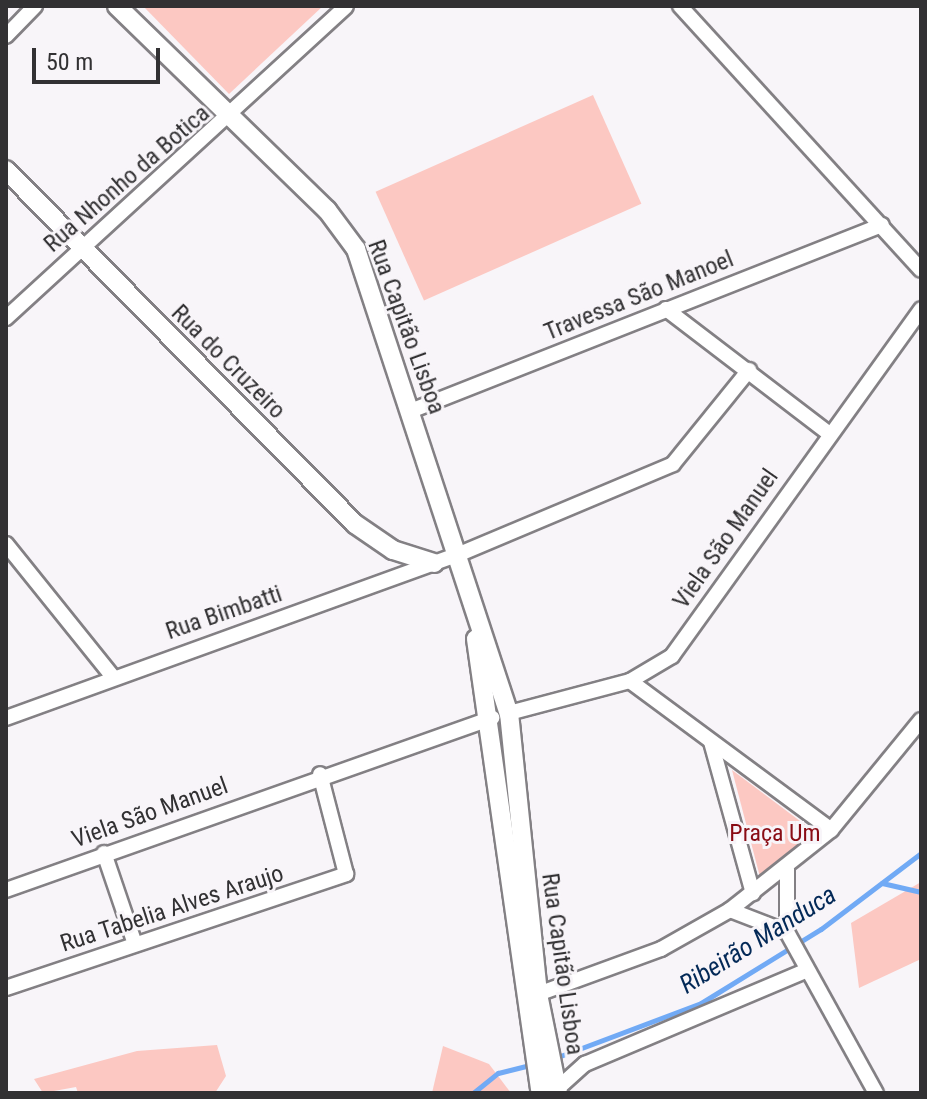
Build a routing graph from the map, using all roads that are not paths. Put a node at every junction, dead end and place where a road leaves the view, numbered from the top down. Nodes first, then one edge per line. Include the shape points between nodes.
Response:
1 (35, 6) edge
2 (117, 6) edge
3 (346, 6) edge
4 (680, 6) edge
5 (6, 36) edge
6 (230, 117) junction
7 (6, 170) edge
8 (882, 225) junction
9 (81, 248) junction
10 (921, 270) edge
11 (666, 309) junction
12 (921, 309) edge
13 (6, 318) edge
14 (749, 370) junction
15 (413, 410) junction
16 (827, 432) junction
17 (6, 544) edge
18 (457, 555) junction
19 (434, 563) junction
20 (112, 676) junction
21 (630, 681) junction
22 (500, 715) junction
23 (6, 718) edge
24 (921, 720) edge
25 (711, 742) junction
26 (320, 774) junction
27 (831, 830) junction
28 (104, 853) junction
29 (787, 869) junction
30 (6, 890) edge
31 (753, 893) junction
32 (730, 910) junction
33 (788, 935) junction
34 (134, 941) junction
35 (807, 970) junction
36 (6, 988) edge
37 (538, 994) junction
38 (538, 1036) junction
39 (552, 1092) edge
40 (876, 1093) edge

1 - 5 street
2 - 6 street, Rua Capitão Lisboa
3 - 6 street, Rua Nhonho da Botica
4 - 8 street
6 - 9 street, Rua Nhonho da Botica
6 - 15 street, Rua Capitão Lisboa via 327,210 356,249
7 - 9 street, Rua do Cruzeiro
8 - 10 street
8 - 11 street, Travessa São Manoel
9 - 13 street, Rua Nhonho da Botica
9 - 19 street, Rua do Cruzeiro via 355,524 393,550
11 - 14 street
11 - 15 street, Travessa São Manoel
12 - 16 street, Viela São Manuel
14 - 16 street
14 - 18 street, Rua Bimbatti via 673,464
15 - 18 street, Rua Capitão Lisboa
16 - 21 street, Viela São Manuel via 672,656
17 - 20 street
18 - 19 street, Rua Bimbatti
18 - 22 street, Rua Capitão Lisboa
19 - 20 street, Rua Bimbatti
20 - 23 street, Rua Bimbatti
21 - 22 street, Viela São Manuel
21 - 25 street
22 - 26 street, Viela São Manuel
22 - 37 street, Rua Capitão Lisboa
22 - 38 street, Rua Capitão Lisboa
24 - 27 street
25 - 27 street
25 - 31 street
26 - 28 street, Viela São Manuel
26 - 34 street, Rua Tabelia Alves Araujo via 349,869
27 - 29 street
28 - 30 street, Viela São Manuel
28 - 34 street
29 - 31 street
29 - 33 street
31 - 32 street
32 - 33 street
32 - 37 street via 661,949
33 - 35 street
34 - 36 street, Rua Tabelia Alves Araujo
35 - 39 street via 585,1064
35 - 40 street
37 - 38 street, Rua Capitão Lisboa
38 - 39 street, Rua Capitão Lisboa

